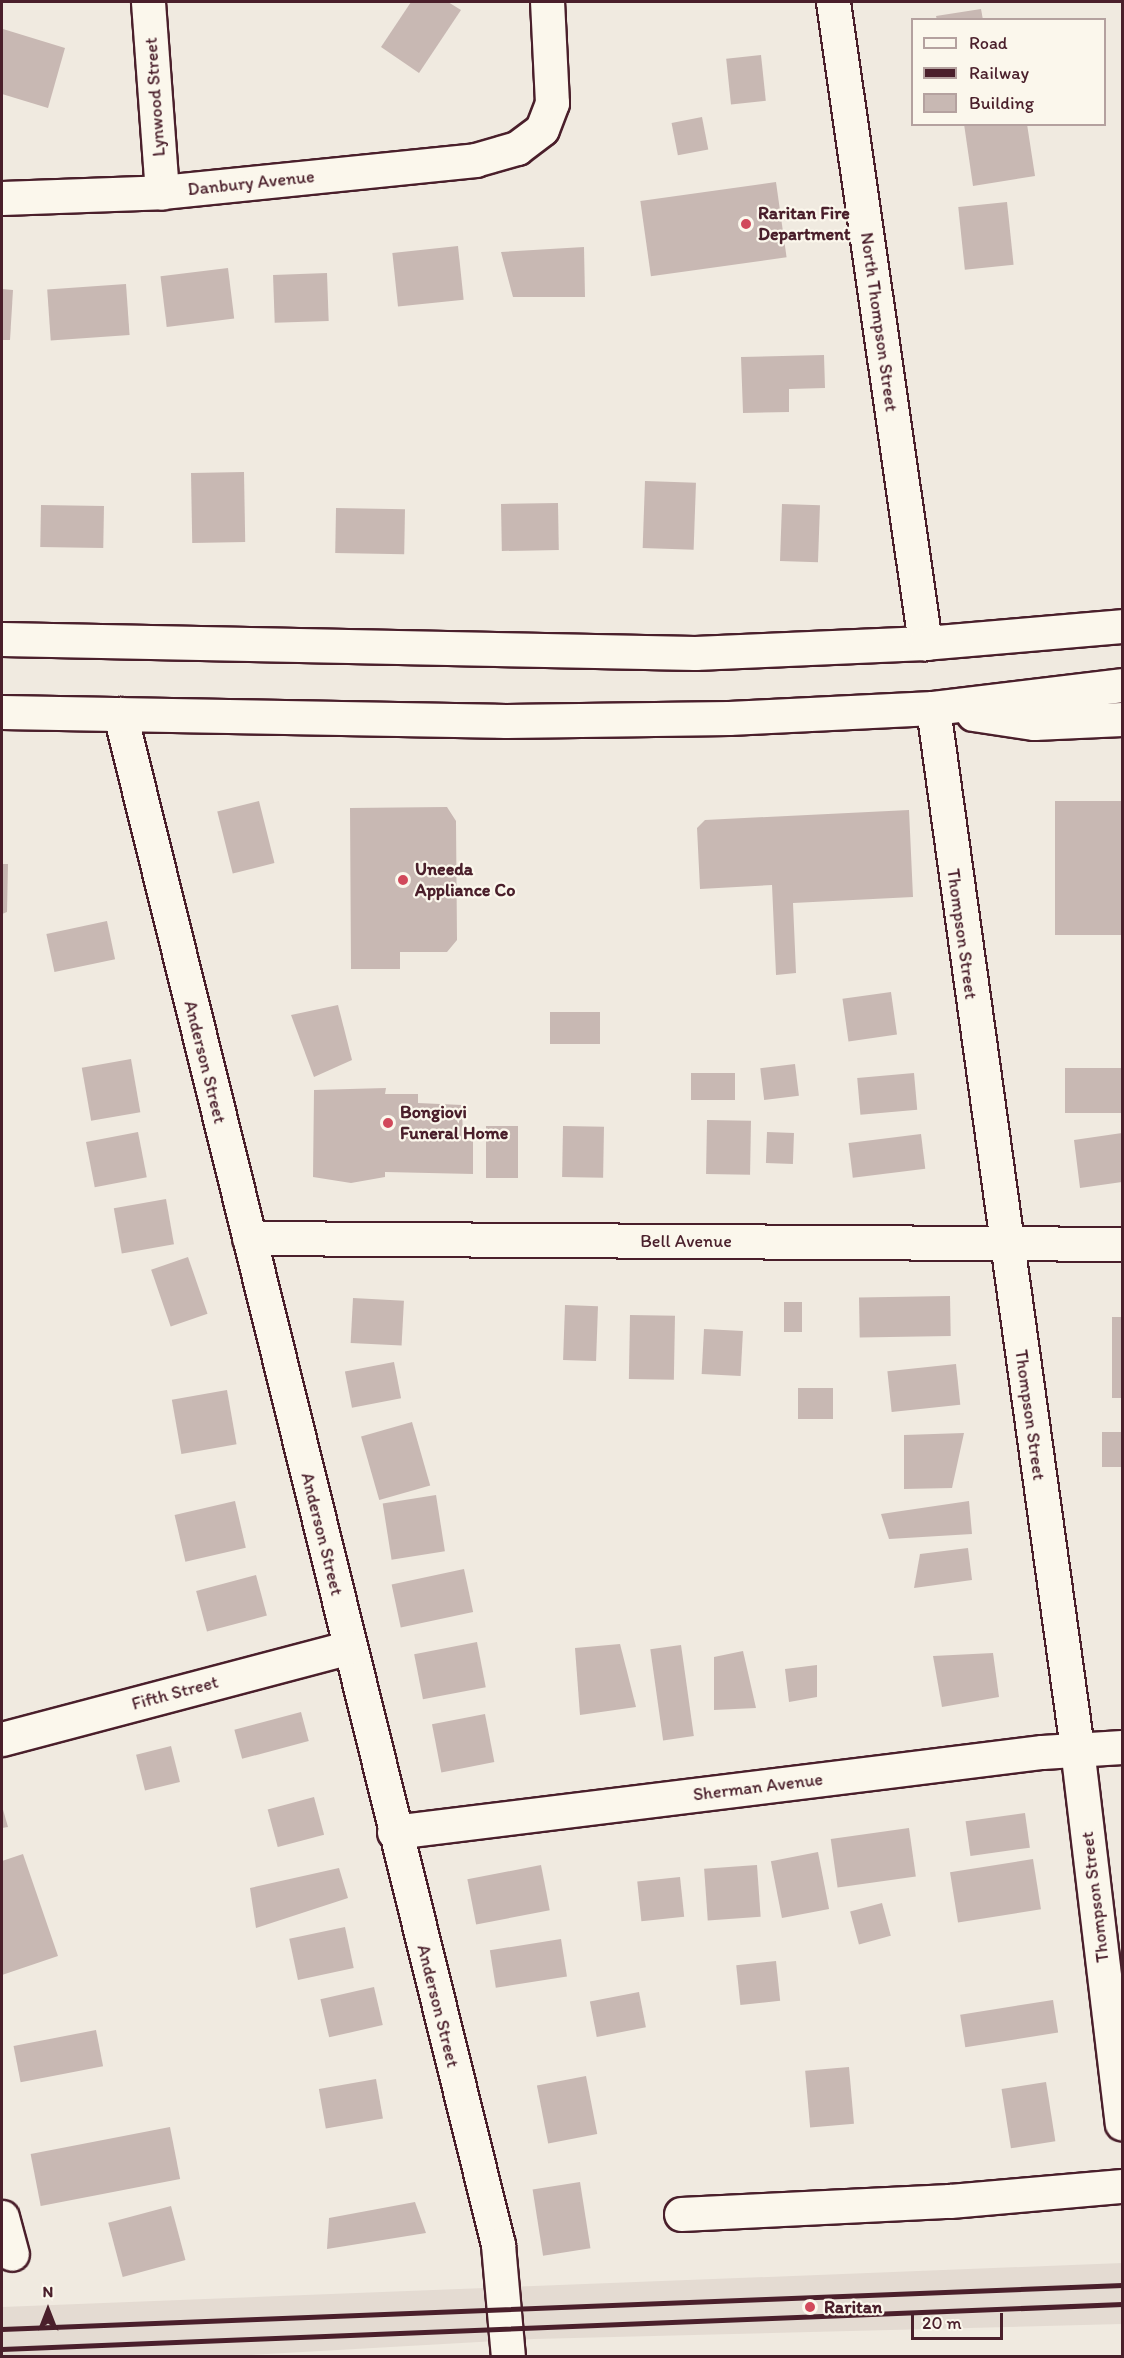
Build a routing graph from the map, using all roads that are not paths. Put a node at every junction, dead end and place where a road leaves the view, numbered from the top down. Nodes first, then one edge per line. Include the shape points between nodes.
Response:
1 (148, 2) edge
2 (547, 2) edge
3 (833, 2) edge
4 (162, 192) junction
5 (2, 198) edge
6 (1122, 626) edge
7 (2, 639) edge
8 (925, 643) junction
9 (1122, 685) edge
10 (933, 708) junction
11 (2, 712) edge
12 (120, 714) junction
13 (1122, 719) edge
14 (249, 1238) junction
15 (1006, 1243) junction
16 (1122, 1244) edge
17 (349, 1647) junction
18 (2, 1739) edge
19 (1122, 1747) edge
20 (1077, 1748) junction
21 (394, 1832) junction
22 (1122, 2123) edge
23 (1122, 2186) edge
24 (681, 2214) dead end
25 (2, 2217) edge
26 (12, 2254) dead end
27 (508, 2356) edge

1 - 4 main road, Lynwood Street
2 - 4 main road, Danbury Avenue via 554,85 549,115 530,139 475,160
3 - 8 main road, North Thompson Street
4 - 5 main road, Danbury Avenue
6 - 8 main road
7 - 8 main road via 695,653
9 - 10 main road
10 - 12 main road via 729,718 506,721
10 - 13 main road via 1034,723
10 - 15 main road, Thompson Street
11 - 12 main road
12 - 14 main road, Anderson Street
14 - 15 main road, Bell Avenue
14 - 17 main road, Anderson Street
15 - 16 main road, Bell Avenue
15 - 20 main road, Thompson Street
17 - 18 main road, Fifth Street
17 - 21 main road, Anderson Street
19 - 20 main road, Sherman Avenue
20 - 21 main road, Sherman Avenue
20 - 22 main road, Thompson Street
21 - 27 main road, Anderson Street via 498,2246
23 - 24 main road via 950,2201
25 - 26 main road

